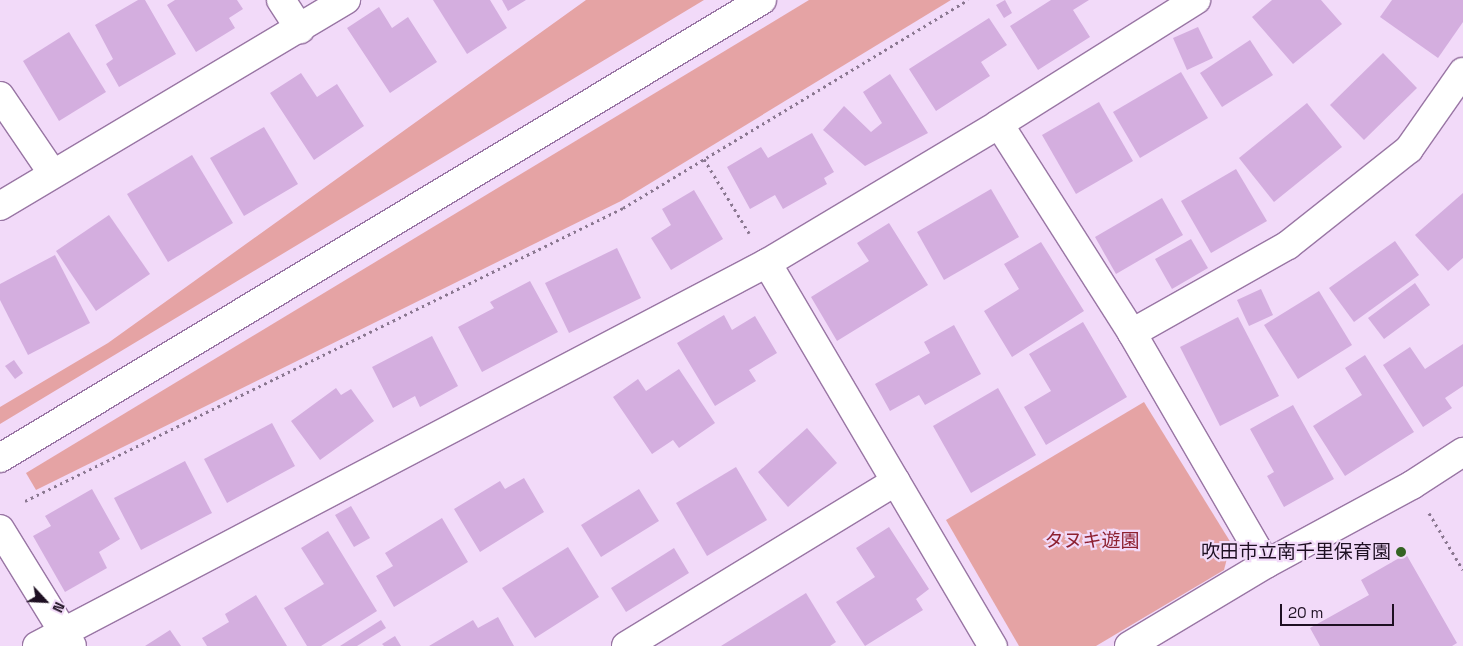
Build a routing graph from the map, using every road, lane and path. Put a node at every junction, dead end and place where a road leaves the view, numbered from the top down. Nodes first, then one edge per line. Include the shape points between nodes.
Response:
1 (281, 0) edge
2 (346, 0) edge
3 (762, 0) edge
4 (968, 0) edge
5 (1196, 0) edge
6 (300, 29) junction
7 (1463, 72) edge
8 (0, 96) edge
9 (1000, 124) junction
10 (704, 159) junction
11 (53, 174) junction
12 (0, 206) edge
13 (767, 262) junction
14 (1132, 333) junction
15 (1463, 452) edge
16 (0, 458) edge
17 (896, 481) junction
18 (1412, 485) junction
19 (26, 501) dead end
20 (0, 529) edge
21 (1266, 564) junction
22 (1463, 570) edge
23 (67, 638) edge
24 (36, 646) edge
25 (626, 646) edge
26 (993, 646) edge
27 (1130, 646) edge

1 - 6 street
2 - 6 street
3 - 16 street
4 - 10 path
5 - 9 street
6 - 11 street
7 - 14 street via 1409,148 1296,239
8 - 11 street
9 - 13 street
9 - 14 street
10 - 13 path
10 - 19 path via 623,208
11 - 12 street
13 - 17 street
13 - 23 street
14 - 21 street
15 - 18 street
17 - 25 street
17 - 26 street
18 - 21 street
18 - 22 path
20 - 23 street
21 - 27 street
23 - 24 street

